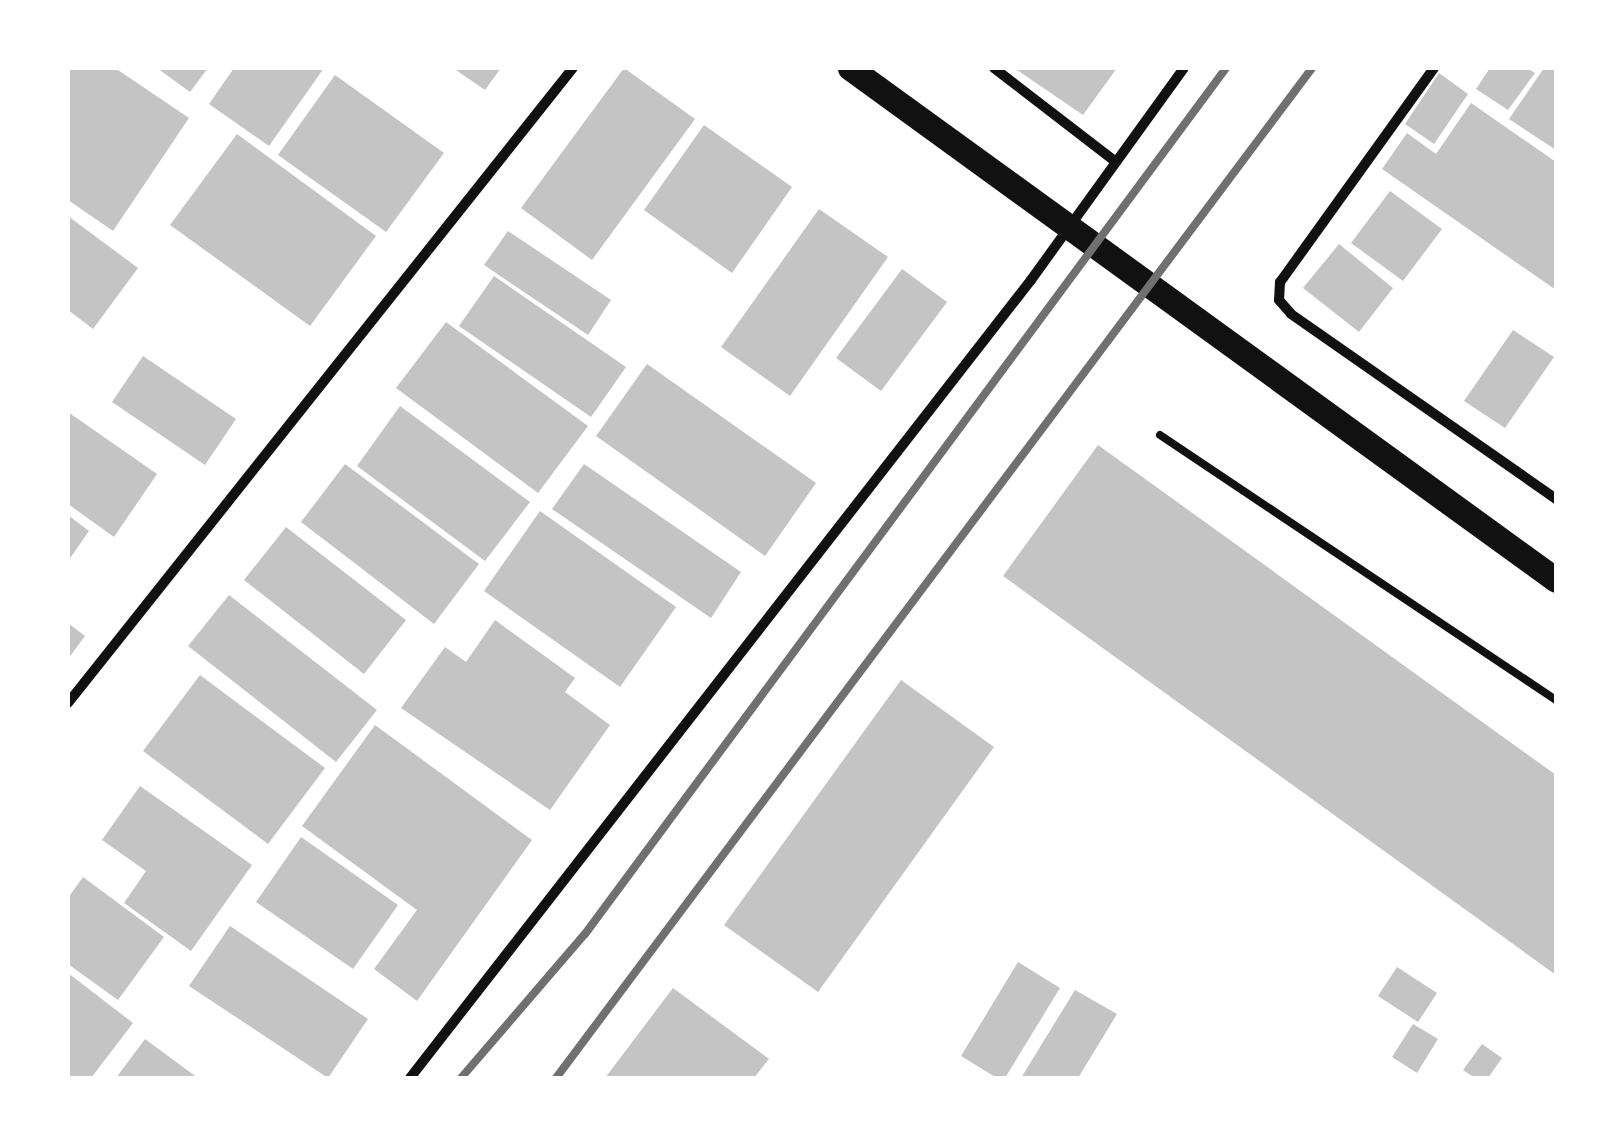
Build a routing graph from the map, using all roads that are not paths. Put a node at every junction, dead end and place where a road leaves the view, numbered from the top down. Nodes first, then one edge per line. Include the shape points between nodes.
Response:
1 (573, 68) edge
2 (850, 68) edge
3 (994, 68) edge
4 (1184, 68) edge
5 (1434, 68) edge
6 (1116, 162) junction
7 (1160, 435) dead end
8 (1556, 499) edge
9 (1556, 580) edge
10 (1556, 700) edge
11 (68, 702) edge
12 (410, 1078) edge

1 - 11 street
2 - 9 main road
3 - 6 street
4 - 6 street
5 - 8 street via 1280,282 1279,300
6 - 12 street
7 - 10 lane

